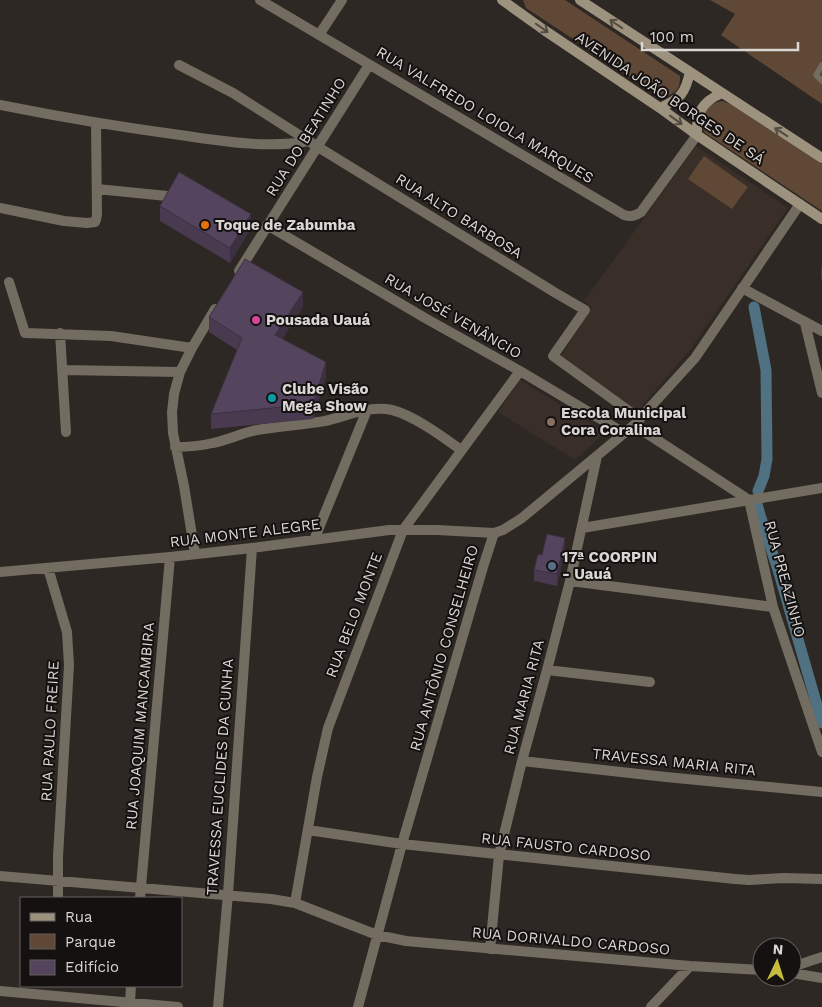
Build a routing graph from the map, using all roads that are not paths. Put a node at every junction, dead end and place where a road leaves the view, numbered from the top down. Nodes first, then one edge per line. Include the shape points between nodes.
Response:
1 (260, 0) edge
2 (342, 0) edge
3 (502, 0) edge
4 (580, 0) edge
5 (319, 34) junction
6 (822, 64) edge
7 (179, 65) dead end
8 (369, 65) junction
9 (690, 72) junction
10 (822, 81) edge
11 (722, 93) junction
12 (0, 105) edge
13 (660, 108) junction
14 (96, 123) junction
15 (697, 136) junction
16 (308, 141) junction
17 (318, 147) junction
18 (822, 158) edge
19 (97, 189) junction
20 (166, 196) edge
21 (800, 204) junction
22 (0, 208) edge
23 (822, 219) edge
24 (268, 225) junction
25 (9, 282) dead end
26 (232, 282) edge
27 (742, 288) junction
28 (222, 298) edge
29 (805, 322) junction
30 (822, 331) edge
31 (60, 334) junction
32 (192, 348) junction
33 (62, 370) junction
34 (520, 371) junction
35 (180, 372) junction
36 (822, 392) edge
37 (367, 410) junction
38 (637, 422) junction
39 (66, 432) dead end
40 (624, 433) junction
41 (175, 448) junction
42 (462, 450) junction
43 (597, 456) junction
44 (822, 488) edge
45 (749, 500) junction
46 (582, 528) junction
47 (403, 530) junction
48 (494, 533) junction
49 (314, 540) junction
50 (252, 548) junction
51 (195, 554) junction
52 (170, 557) junction
53 (48, 568) junction
54 (0, 572) edge
55 (570, 581) junction
56 (773, 607) junction
57 (547, 670) junction
58 (650, 682) dead end
59 (822, 752) edge
60 (522, 761) junction
61 (822, 792) edge
62 (308, 830) junction
63 (402, 844) junction
64 (499, 855) junction
65 (0, 876) edge
66 (822, 879) edge
67 (57, 881) junction
68 (140, 893) edge
69 (228, 894) junction
70 (58, 897) edge
71 (296, 903) junction
72 (377, 935) junction
73 (490, 949) junction
74 (822, 957) edge
75 (802, 964) edge
76 (690, 966) junction
77 (752, 969) edge
78 (802, 975) edge
79 (822, 978) edge
80 (131, 987) edge
81 (0, 991) edge
82 (49, 991) edge
83 (130, 1002) junction
84 (178, 1007) edge
85 (218, 1007) edge
86 (358, 1007) edge
87 (651, 1007) edge

1 - 5 street, RUA VALFREDO LOIOLA MARQUES
2 - 5 street
3 -> 13 main road, AVENIDA JOÃO BORGES DE SÁ
9 -> 4 main road, AVENIDA JOÃO BORGES DE SÁ
5 - 8 street, RUA VALFREDO LOIOLA MARQUES
6 - 10 lane via 816,75
7 - 16 street, RUA ALTO BARBOSA via 233,93
8 - 15 street, RUA VALFREDO LOIOLA MARQUES via 630,217 641,212
8 - 17 street, RUA DO BEATINHO
9 - 11 main road, AVENIDA JOÃO BORGES DE SÁ
9 - 13 main road via 682,94
11 - 15 main road via 703,105 696,124
18 -> 11 main road, AVENIDA JOÃO BORGES DE SÁ
12 - 14 street
13 -> 15 main road, AVENIDA JOÃO BORGES DE SÁ
14 - 16 street via 210,140 279,144
14 - 19 street
15 - 21 main road, AVENIDA JOÃO BORGES DE SÁ
16 - 17 street, RUA ALTO BARBOSA
17 - 24 street, RUA DO BEATINHO
17 - 38 street, RUA ALTO BARBOSA via 584,310 553,356
19 - 20 street
19 - 22 street via 96,220 92,223 64,221
21 - 23 main road, AVENIDA JOÃO BORGES DE SÁ
21 - 27 street, RUA ANTÔNIO CONSELHEIRO
24 - 26 street, RUA DO BEATINHO
24 - 34 street, RUA JOSÉ VENÂNCIO
25 - 31 street via 25,333
27 - 29 street
27 - 38 street, RUA ANTÔNIO CONSELHEIRO via 695,358
28 - 32 street
29 - 30 street
29 - 36 street
31 - 32 street via 111,336
31 - 33 street
32 - 35 street
33 - 35 street
33 - 39 street
34 - 40 street, RUA JOSÉ VENÂNCIO
34 - 42 street, RUA BELO MONTE
35 - 41 street via 172,412
37 - 41 street via 327,420 256,430 206,445
37 - 42 street via 392,410 404,414
37 - 49 street
38 - 40 street, RUA ANTÔNIO CONSELHEIRO
38 - 45 street
40 - 43 street, RUA ANTÔNIO CONSELHEIRO
41 - 51 street
42 - 47 street, RUA BELO MONTE
43 - 46 street, RUA MARIA RITA
43 - 48 street, RUA ANTÔNIO CONSELHEIRO via 518,521
44 - 45 street
45 - 46 street
45 - 56 street, RUA PREAZINHO
46 - 55 street, RUA MARIA RITA
47 - 48 street, RUA MONTE ALEGRE
47 - 49 street, RUA MONTE ALEGRE
47 - 62 street, RUA BELO MONTE via 328,728
48 - 63 street, RUA ANTÔNIO CONSELHEIRO
49 - 50 street, RUA MONTE ALEGRE
50 - 51 street, RUA MONTE ALEGRE
50 - 69 street, TRAVESSA EUCLIDES DA CUNHA
51 - 52 street, RUA MONTE ALEGRE
52 - 53 street, RUA MONTE ALEGRE
52 - 68 street, RUA JOAQUIM MANCAMBIRA
53 - 54 street, RUA MONTE ALEGRE
53 - 67 street, RUA PAULO FREIRE via 67,632 69,665
55 - 56 street
55 - 57 street, RUA MARIA RITA
56 - 59 street, RUA PREAZINHO
57 - 58 street
57 - 60 street, RUA MARIA RITA
60 - 61 street, TRAVESSA MARIA RITA
60 - 64 street, RUA MARIA RITA
62 - 63 street, RUA FAUSTO CARDOSO
62 - 71 street, RUA BELO MONTE
63 - 64 street, RUA FAUSTO CARDOSO
63 - 72 street, RUA ANTÔNIO CONSELHEIRO
64 - 66 street, RUA FAUSTO CARDOSO via 742,880
64 - 73 street, RUA MARIA RITA
65 - 67 street, RUA DORIVALDO CARDOSO
67 - 68 street, RUA DORIVALDO CARDOSO
67 - 70 street, RUA PAULO FREIRE
68 - 69 street, RUA DORIVALDO CARDOSO
69 - 71 street, RUA DORIVALDO CARDOSO
69 - 85 street, TRAVESSA EUCLIDES DA CUNHA
71 - 72 street, RUA DORIVALDO CARDOSO
72 - 73 street, RUA DORIVALDO CARDOSO
72 - 86 street, RUA ANTÔNIO CONSELHEIRO
73 - 76 street, RUA DORIVALDO CARDOSO
74 - 75 street
76 - 77 street, RUA DORIVALDO CARDOSO
76 - 87 street
78 - 79 street
80 - 83 street
81 - 82 street
82 - 83 street
83 - 84 street

